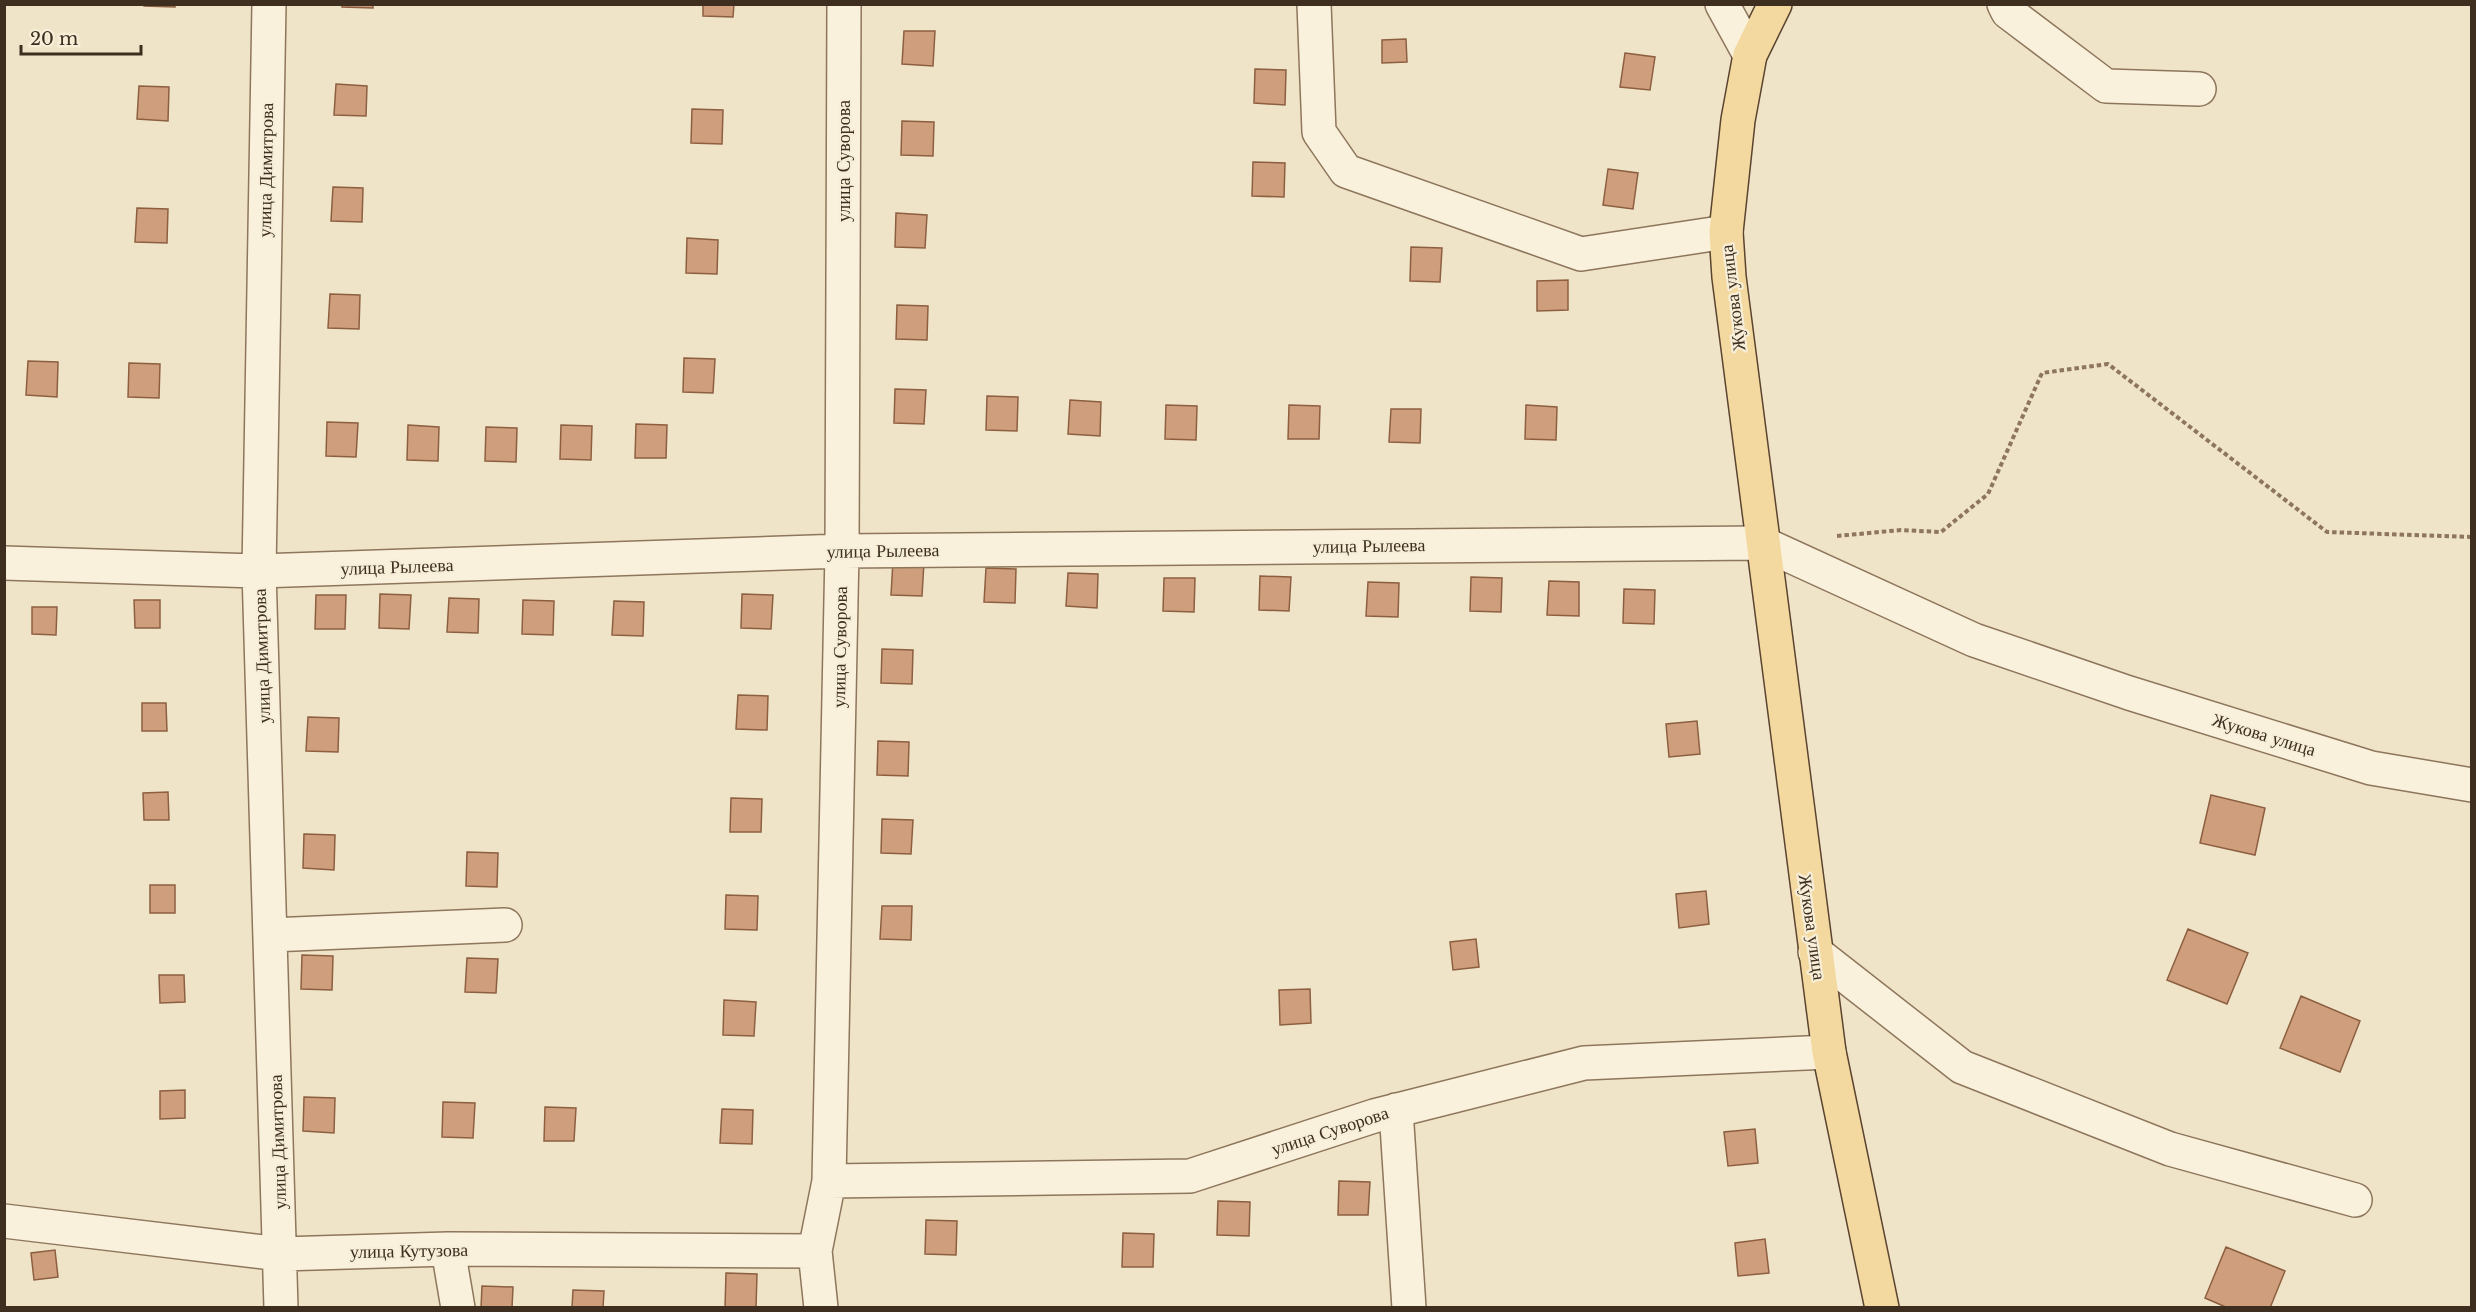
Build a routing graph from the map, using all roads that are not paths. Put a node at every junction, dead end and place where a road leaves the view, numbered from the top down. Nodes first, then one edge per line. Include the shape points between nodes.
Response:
1 (269, 4) edge
2 (844, 4) edge
3 (1314, 4) edge
4 (1722, 4) edge
5 (1774, 4) edge
6 (2004, 4) edge
7 (1749, 55) junction
8 (2199, 89) dead end
9 (1726, 232) junction
10 (1762, 543) junction
11 (842, 551) junction
12 (4, 563) edge
13 (259, 571) junction
14 (2472, 785) edge
15 (505, 926) dead end
16 (271, 935) junction
17 (1815, 952) junction
18 (1828, 1052) junction
19 (1396, 1110) junction
20 (829, 1181) junction
21 (2355, 1200) dead end
22 (4, 1221) edge
23 (448, 1249) junction
24 (815, 1251) junction
25 (281, 1254) junction
26 (281, 1308) edge
27 (458, 1308) edge
28 (821, 1308) edge
29 (1409, 1308) edge
30 (1882, 1308) edge

1 - 13 street, улица Димитрова
2 - 11 street, улица Суворова
3 - 9 street via 1319,132 1346,171 1581,254
4 - 7 street
5 - 7 main road, Жукова улица
6 - 8 street via 2008,12 2106,86
7 - 9 main road, Жукова улица
9 - 10 main road, Жукова улица
10 - 11 street, улица Рылеева
10 - 14 street, Жукова улица via 1974,640 2129,693 2371,768
10 - 17 main road, Жукова улица
11 - 13 street, улица Рылеева
11 - 20 street, улица Суворова
12 - 13 street, улица Рылеева
13 - 16 street, улица Димитрова
15 - 16 street
16 - 25 street, улица Димитрова
17 - 18 main road, Жукова улица
17 - 21 street via 1962,1067 2170,1149
18 - 19 street, улица Суворова via 1584,1063
18 - 30 main road, Жукова улица
19 - 20 street, улица Суворова via 1190,1176
19 - 29 street
20 - 24 street, улица Суворова
22 - 25 street, улица Кутузова
23 - 24 street, улица Кутузова
23 - 25 street, улица Кутузова
23 - 27 street
24 - 28 street, улица Суворова
25 - 26 street, улица Димитрова

